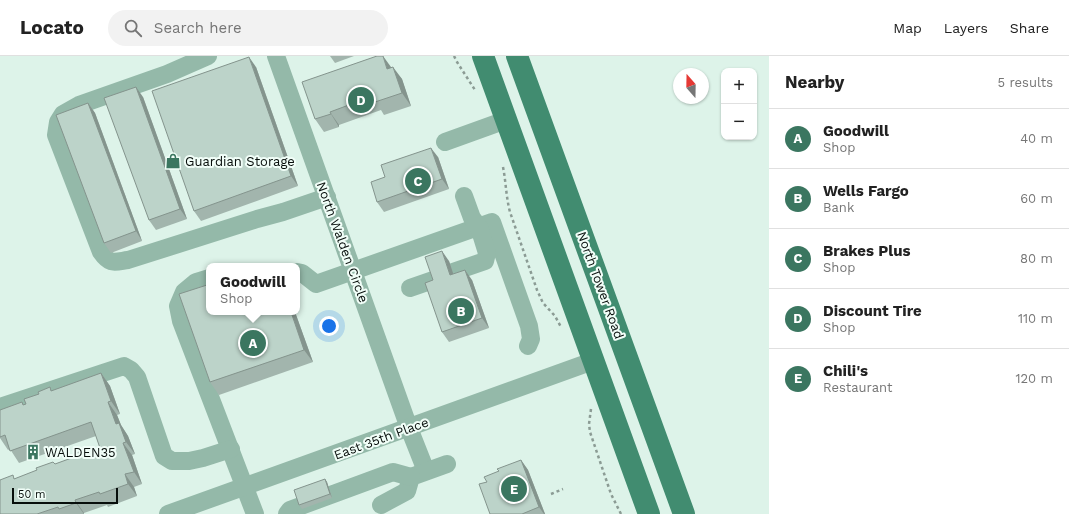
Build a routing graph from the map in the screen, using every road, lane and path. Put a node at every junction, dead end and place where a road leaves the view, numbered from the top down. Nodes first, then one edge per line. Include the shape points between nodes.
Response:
1 (208, 56) edge
2 (276, 56) edge
3 (454, 56) edge
4 (483, 56) edge
5 (517, 56) edge
6 (476, 92) dead end
7 (506, 120) junction
8 (445, 142) dead end
9 (501, 161) dead end
10 (464, 196) dead end
11 (327, 197) junction
12 (479, 227) junction
13 (353, 271) junction
14 (453, 272) edge
15 (300, 273) edge
16 (206, 279) edge
17 (436, 279) edge
18 (410, 288) dead end
19 (564, 332) dead end
20 (528, 346) dead end
21 (593, 361) junction
22 (0, 407) edge
23 (591, 407) dead end
24 (409, 428) junction
25 (231, 449) junction
26 (447, 464) dead end
27 (393, 472) junction
28 (419, 474) junction
29 (244, 487) junction
30 (563, 489) dead end
31 (551, 494) dead end
32 (381, 505) dead end
33 (168, 514) edge
34 (254, 514) edge
35 (282, 514) edge
36 (287, 514) edge
37 (621, 514) edge
38 (649, 514) edge
39 (684, 514) edge

1 - 11 street via 167,74 79,105 64,114 58,122 56,135 107,260 128,260
2 - 11 street, North Walden Circle
3 - 6 path
4 - 7 main road
5 - 39 main road, North Tower Road
7 - 8 street
7 - 21 main road
9 - 19 path via 510,212 537,290
10 - 12 street via 472,218
11 - 13 street, North Walden Circle
12 - 13 street
12 - 14 street via 487,253 485,261
12 - 20 street via 492,222 529,326 531,339
13 - 15 street via 316,284
13 - 24 street, North Walden Circle
16 - 25 street via 196,282 184,292 178,306 181,321
17 - 18 street
21 - 24 street, East 35th Place
21 - 38 main road
22 - 25 street via 124,366 137,377 164,456 172,461 189,461
23 - 37 path via 590,432 611,494
24 - 28 street, North Walden Circle
24 - 29 street, East 35th Place
25 - 29 street
26 - 28 street
27 - 28 street
27 - 35 street via 386,469 377,470 288,503
27 - 36 street via 290,510
28 - 32 street via 406,491
29 - 33 street, East 35th Place
29 - 34 street
30 - 31 path

